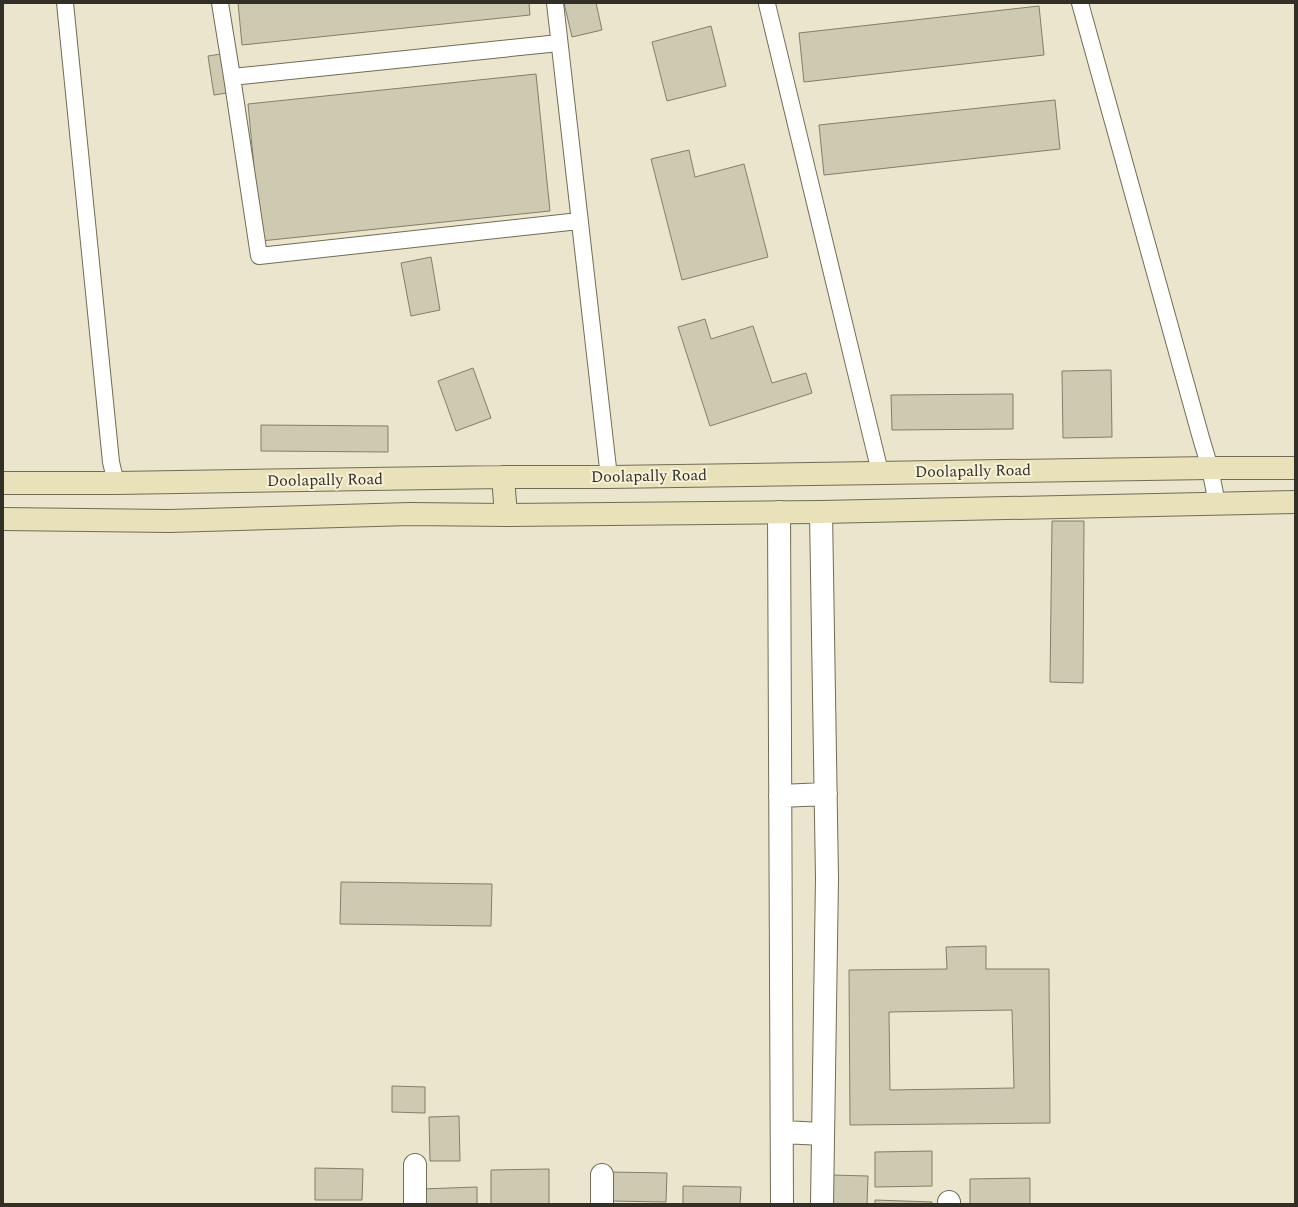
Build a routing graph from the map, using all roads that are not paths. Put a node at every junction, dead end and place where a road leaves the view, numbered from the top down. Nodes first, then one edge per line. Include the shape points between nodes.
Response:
1 (65, 3) edge
2 (220, 3) edge
3 (555, 3) edge
4 (1080, 3) edge
5 (767, 4) dead end
6 (560, 43) junction
7 (232, 77) junction
8 (579, 222) junction
9 (1210, 468) junction
10 (1295, 468) edge
11 (880, 472) junction
12 (503, 477) junction
13 (609, 477) junction
14 (3, 483) edge
15 (116, 483) junction
16 (1295, 502) edge
17 (1217, 504) junction
18 (779, 512) junction
19 (821, 512) junction
20 (506, 515) junction
21 (3, 519) edge
22 (826, 794) junction
23 (780, 796) junction
24 (782, 1132) junction
25 (823, 1134) junction
26 (415, 1165) dead end
27 (602, 1175) dead end
28 (415, 1204) edge
29 (602, 1204) edge
30 (782, 1204) edge
31 (822, 1204) edge

1 - 15 lane via 111,462
2 - 7 lane
3 - 6 lane
4 - 9 lane
5 - 11 lane
6 - 7 lane
6 - 8 lane
7 - 8 lane via 259,256
8 - 13 lane
9 - 10 main road, Doolapally Road
9 - 11 main road, Doolapally Road
9 - 17 lane
11 - 13 main road, Doolapally Road
12 - 13 main road, Doolapally Road
12 - 15 main road, Doolapally Road
12 - 20 main road
14 - 15 main road, Doolapally Road
16 - 17 main road
17 - 19 main road
18 - 19 main road
18 - 20 main road
18 - 23 street
19 - 22 street
20 - 21 main road via 410,514 169,521
22 - 23 street
22 - 25 street
23 - 24 street
24 - 25 street
24 - 30 street
25 - 31 street
26 - 28 street
27 - 29 street

